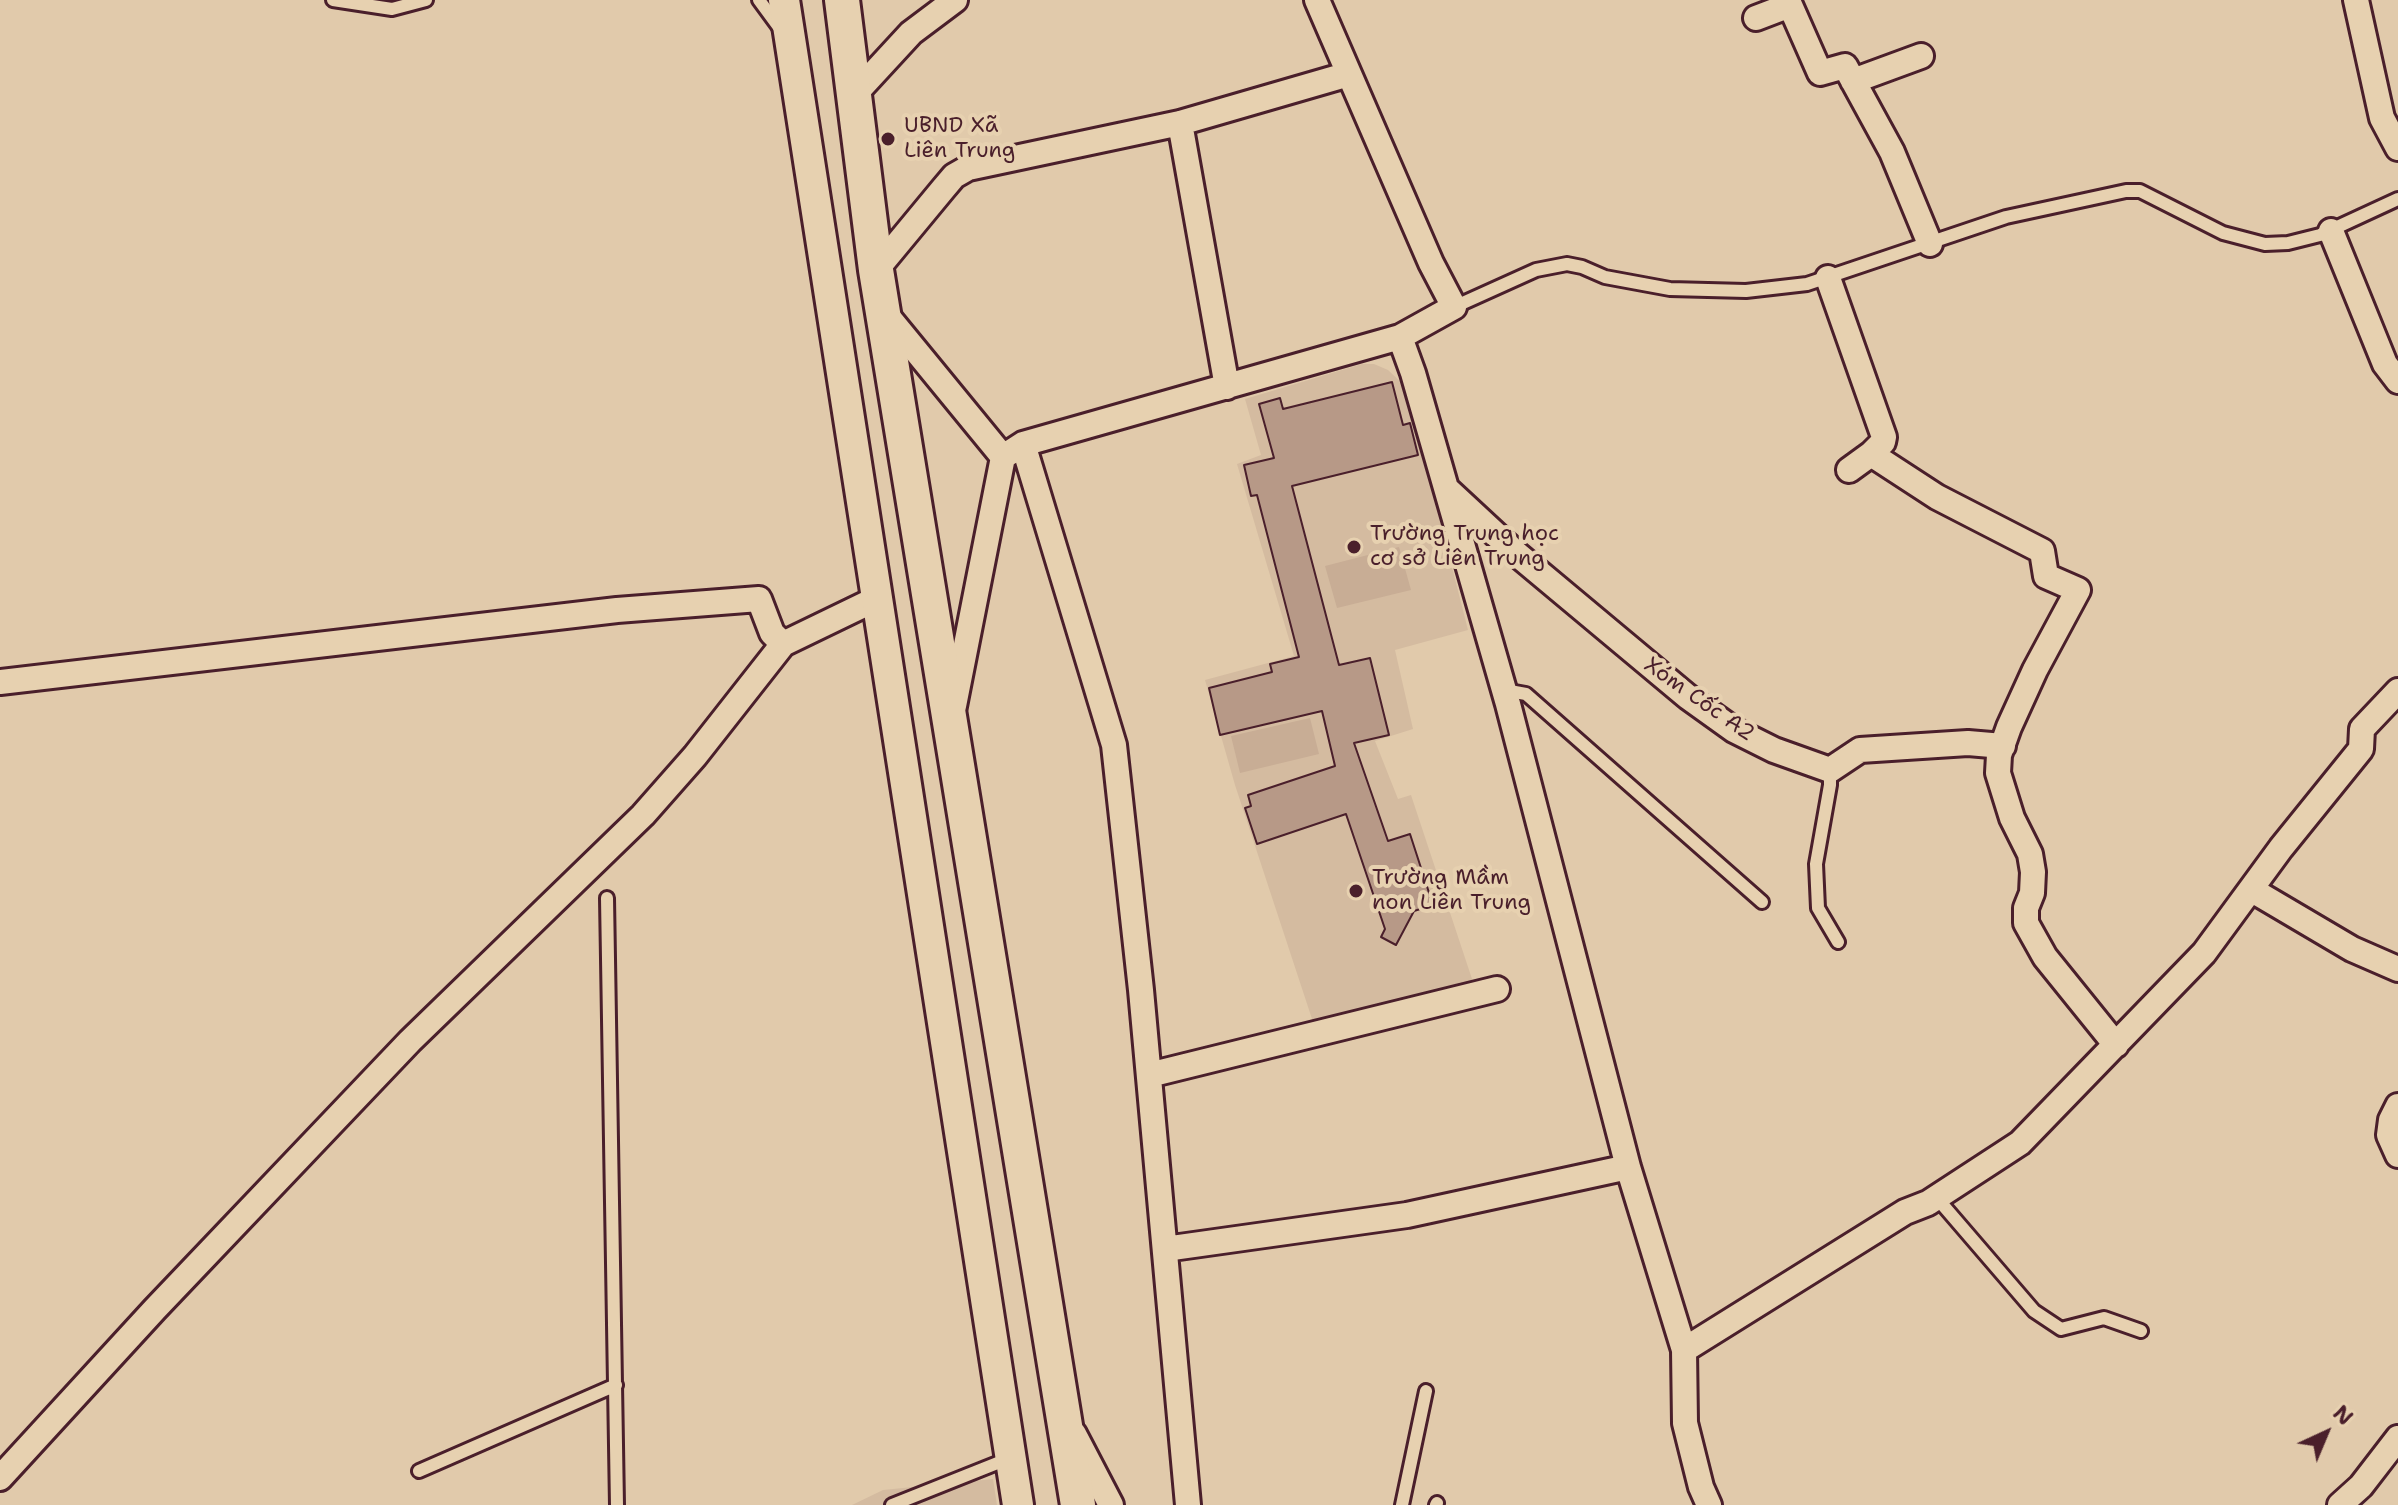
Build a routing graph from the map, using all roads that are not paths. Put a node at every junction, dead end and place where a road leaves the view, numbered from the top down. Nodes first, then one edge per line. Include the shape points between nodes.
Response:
1 (333, 0) edge
2 (426, 0) edge
3 (759, 0) edge
4 (784, 0) edge
5 (842, 0) edge
6 (955, 0) edge
7 (1317, 0) edge
8 (2356, 0) edge
9 (1756, 18) dead end
10 (790, 42) junction
11 (1921, 56) dead end
12 (1349, 74) junction
13 (1853, 81) junction
14 (852, 97) junction
15 (1180, 123) junction
16 (2398, 148) edge
17 (2398, 199) edge
18 (2331, 231) junction
19 (1930, 244) junction
20 (876, 270) junction
21 (1828, 278) junction
22 (1454, 307) junction
23 (885, 313) junction
24 (1400, 337) junction
25 (2398, 381) edge
26 (1227, 387) junction
27 (1013, 451) junction
28 (1871, 454) junction
29 (1849, 470) dead end
30 (1447, 490) junction
31 (876, 599) junction
32 (783, 644) junction
33 (0, 682) edge
34 (1504, 690) junction
35 (2398, 691) edge
36 (949, 728) junction
37 (2003, 746) junction
38 (1830, 770) junction
39 (2252, 890) junction
40 (607, 898) dead end
41 (1762, 902) dead end
42 (1838, 942) dead end
43 (2398, 969) edge
44 (1497, 989) dead end
45 (2116, 1045) junction
46 (1149, 1075) junction
47 (2398, 1106) edge
48 (2398, 1155) edge
49 (1628, 1167) junction
50 (1936, 1197) junction
51 (1165, 1249) junction
52 (2141, 1331) dead end
53 (1684, 1350) junction
54 (616, 1385) junction
55 (1426, 1391) dead end
56 (1064, 1414) junction
57 (2398, 1438) edge
58 (1010, 1458) junction
59 (419, 1471) dead end
60 (0, 1478) edge
61 (617, 1505) edge
62 (892, 1505) edge
63 (1018, 1505) edge
64 (1078, 1505) edge
65 (1111, 1505) edge
66 (1188, 1505) edge
67 (1402, 1505) edge
68 (1709, 1505) edge
69 (2340, 1505) edge

1 - 2 lane via 392,9
3 - 10 lane
4 - 10 street
5 - 14 main road
6 - 14 street via 911,33
7 - 12 street
8 - 16 street via 2382,118
9 - 13 street via 1790,5 1820,73 1845,66
10 - 31 street
11 - 13 street
12 - 15 street
12 - 22 street
13 - 19 street via 1892,152
14 - 20 main road
15 - 20 street via 968,168 954,176
15 - 26 street
17 - 18 lane
18 - 19 lane via 2265,244 2223,233 2140,191 2126,191 2006,217
18 - 25 street via 2385,364
19 - 21 lane
20 - 23 main road
21 - 22 lane via 1746,291 1670,289 1567,264 1536,270
21 - 28 street via 1884,437
22 - 24 street
23 - 27 street
23 - 36 main road
24 - 26 street
24 - 30 street
26 - 27 street
27 - 36 street
27 - 46 street via 1114,745
28 - 29 street
28 - 37 street via 1937,497 2042,551 2046,576 2078,590 2035,670
30 - 34 street
30 - 38 street, Xóm Cốc A2 via 1688,697 1734,730
31 - 32 street
31 - 58 street
32 - 33 street via 772,633 759,599 617,610
32 - 60 street via 643,815 410,1041
34 - 41 lane via 1526,694
34 - 49 street
35 - 39 street via 2362,729 2361,749
36 - 56 main road
37 - 38 street via 1860,750
37 - 45 street via 1998,773 2033,872 2026,923 2045,957
38 - 42 lane via 1816,864 1818,908
39 - 43 street via 2352,949
39 - 45 street via 2204,953
40 - 54 lane
44 - 46 street
45 - 50 street via 2020,1143
46 - 51 street
47 - 48 street via 2389,1135
49 - 51 street via 1407,1215
49 - 53 street
50 - 52 lane via 2034,1311 2061,1329 2104,1318
50 - 53 street
51 - 66 street
53 - 68 street via 1685,1423
54 - 59 lane
54 - 61 lane
55 - 67 lane
56 - 64 main road
56 - 65 street
57 - 69 street
58 - 62 lane
58 - 63 street

